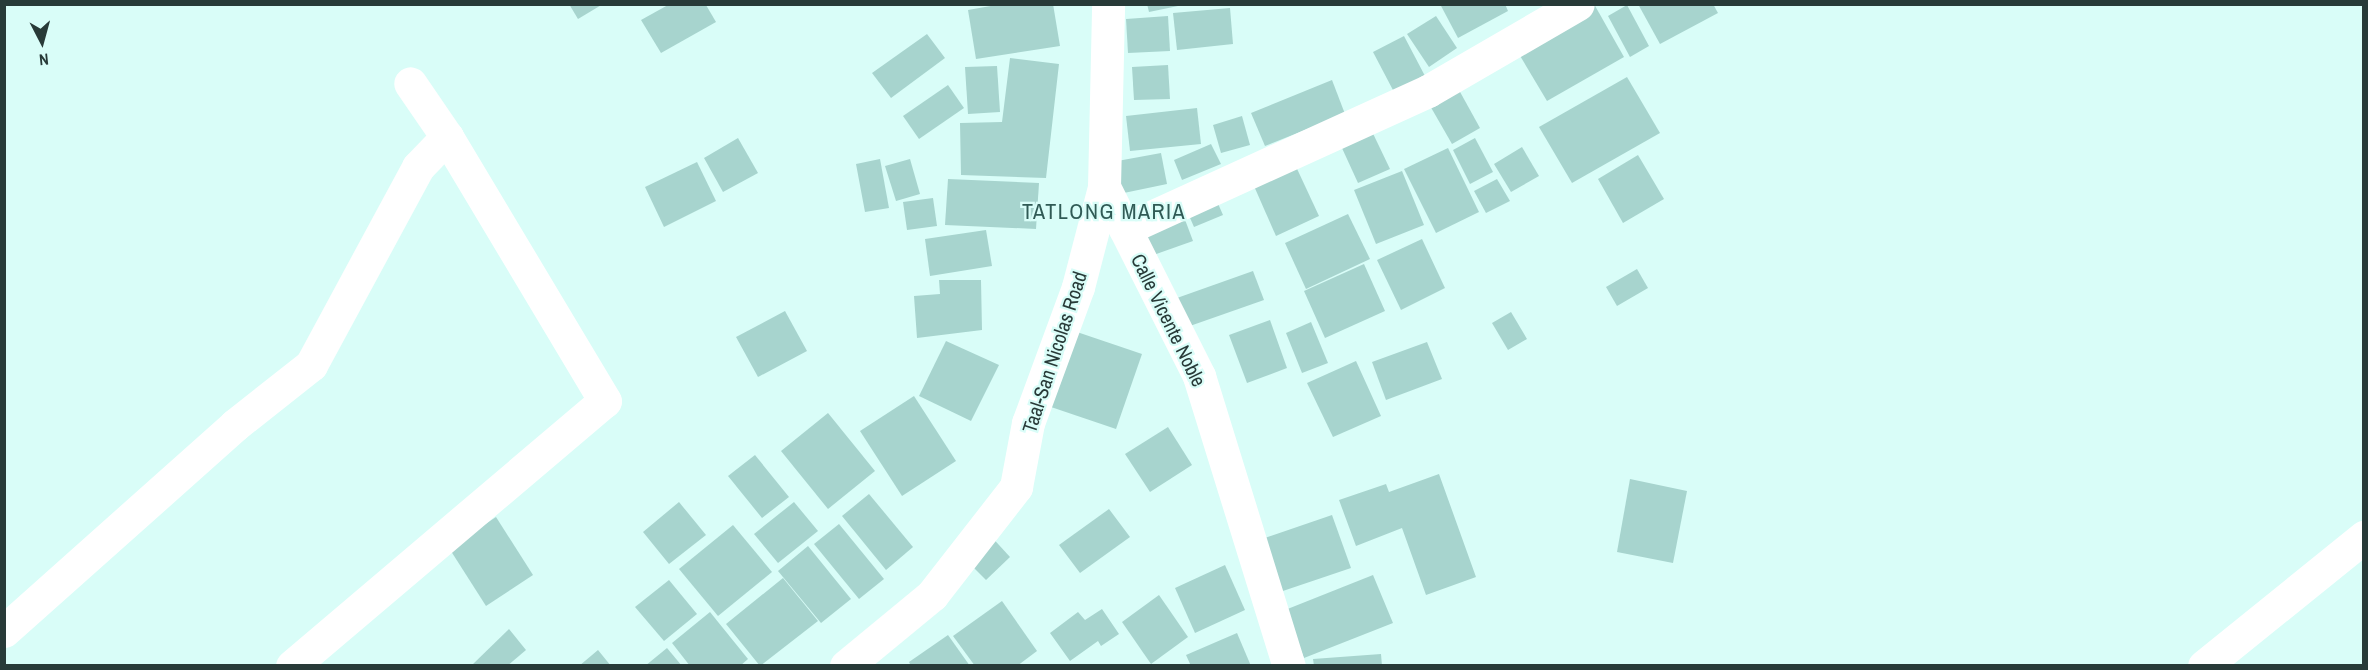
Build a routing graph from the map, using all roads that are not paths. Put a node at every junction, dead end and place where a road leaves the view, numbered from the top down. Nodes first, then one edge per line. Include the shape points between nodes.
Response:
1 (1108, 4) edge
2 (1578, 4) edge
3 (410, 83) dead end
4 (447, 137) junction
5 (1104, 187) junction
6 (1125, 229) junction
7 (2364, 537) edge
8 (4, 631) edge
9 (292, 666) edge
10 (846, 666) edge
11 (1289, 666) edge
12 (2204, 666) edge

1 - 5 street, Calle Vicente Noble
2 - 6 street via 1428,91
3 - 4 street
4 - 8 street via 418,167 311,365 235,425
4 - 9 street via 605,401
5 - 6 street, Calle Vicente Noble
5 - 10 street, Taal-San Nicolas Road via 1078,287 1028,423 1016,488 932,595
6 - 11 street, Calle Vicente Noble via 1199,376
7 - 12 street

